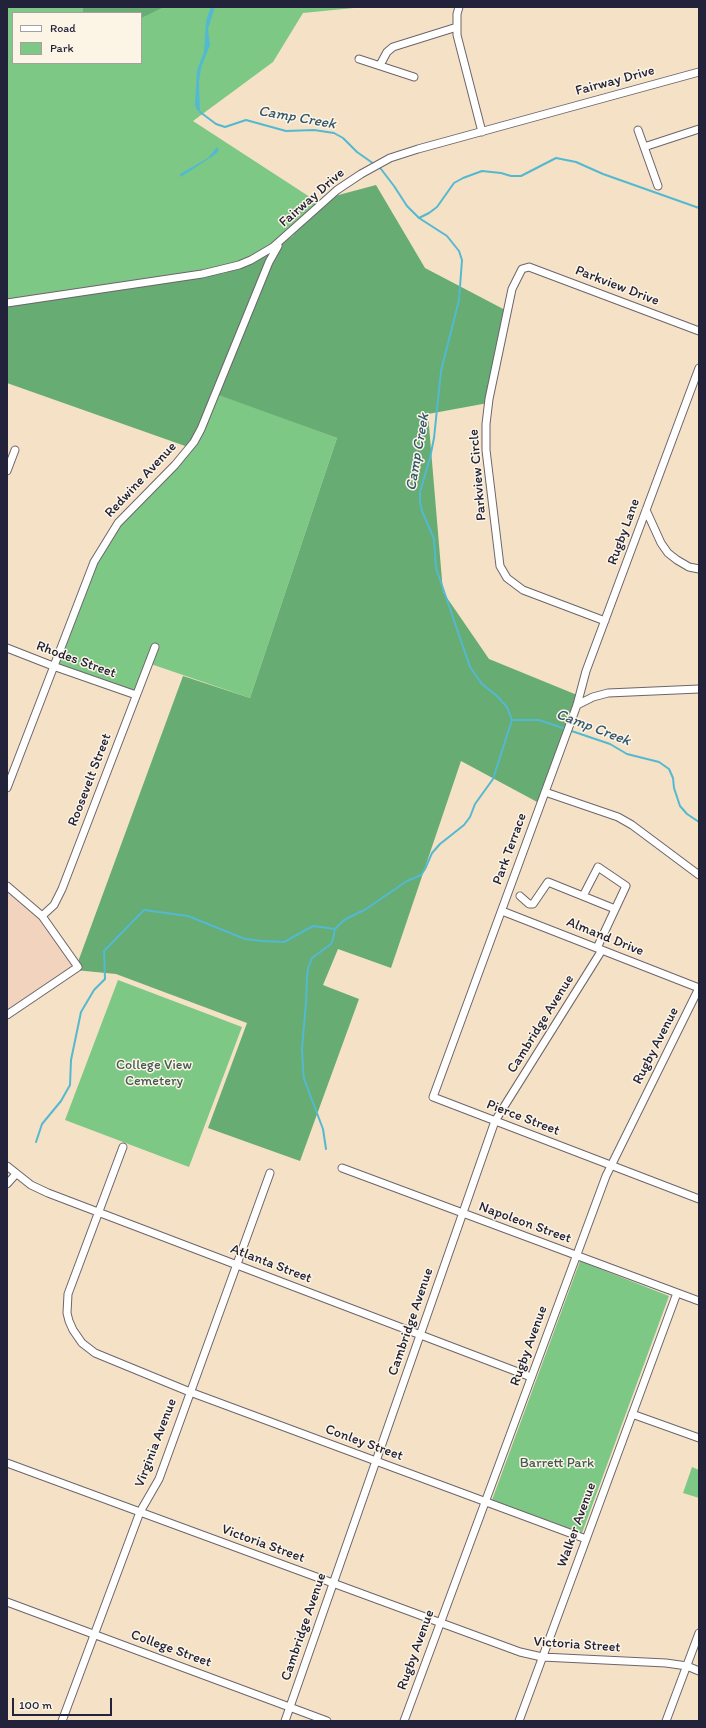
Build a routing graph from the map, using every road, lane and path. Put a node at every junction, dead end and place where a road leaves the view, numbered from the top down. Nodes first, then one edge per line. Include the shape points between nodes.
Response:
1 (459, 7) edge
2 (457, 27) junction
3 (359, 59) dead end
4 (380, 65) junction
5 (699, 72) edge
6 (414, 77) dead end
7 (699, 129) edge
8 (638, 130) dead end
9 (482, 132) junction
10 (644, 147) junction
11 (658, 186) dead end
12 (284, 239) junction
13 (525, 267) joint
14 (7, 304) edge
15 (699, 331) edge
16 (699, 368) edge
17 (15, 450) dead end
18 (7, 470) edge
19 (646, 510) junction
20 (699, 569) edge
21 (605, 621) junction
22 (155, 647) dead end
23 (7, 648) edge
24 (53, 666) junction
25 (699, 689) edge
26 (136, 695) junction
27 (577, 705) junction
28 (7, 788) edge
29 (545, 792) junction
30 (699, 875) edge
31 (7, 886) edge
32 (520, 896) dead end
33 (583, 896) junction
34 (615, 909) junction
35 (502, 910) junction
36 (42, 916) junction
37 (600, 949) junction
38 (699, 988) edge
39 (468, 1001) joint
40 (7, 1015) edge
41 (495, 1121) junction
42 (123, 1147) dead end
43 (611, 1165) junction
44 (7, 1166) edge
45 (342, 1168) dead end
46 (270, 1173) dead end
47 (16, 1174) junction
48 (7, 1184) edge
49 (699, 1199) edge
50 (98, 1213) junction
51 (463, 1213) junction
52 (576, 1256) junction
53 (236, 1265) junction
54 (677, 1293) junction
55 (699, 1301) edge
56 (421, 1334) junction
57 (531, 1377) junction
58 (190, 1392) junction
59 (632, 1414) junction
60 (699, 1438) edge
61 (376, 1461) junction
62 (7, 1463) edge
63 (485, 1502) junction
64 (140, 1512) junction
65 (586, 1539) junction
66 (333, 1584) junction
67 (7, 1602) edge
68 (440, 1623) junction
69 (699, 1633) edge
70 (94, 1634) junction
71 (542, 1658) junction
72 (687, 1666) junction
73 (699, 1671) edge
74 (290, 1707) junction
75 (62, 1721) edge
76 (285, 1721) edge
77 (327, 1721) edge
78 (404, 1721) edge
79 (518, 1721) edge
80 (666, 1721) edge

1 - 2 street
2 - 4 street via 393,47
2 - 9 street
3 - 4 street
4 - 6 street
5 - 9 street, Fairway Drive
7 - 10 street
8 - 10 street
9 - 12 street, Fairway Drive via 403,154 378,165 337,190
10 - 11 street
12 - 14 street, Fairway Drive via 251,260 227,269
12 - 24 street, Redwine Avenue via 269,262 201,429 185,454 127,512 109,535 87,578
13 - 15 street, Parkview Drive
13 - 21 street, Parkview Circle via 512,289 508,304 486,424 486,450 500,566 507,578 523,590
16 - 19 street, Rugby Lane
17 - 18 street
19 - 20 street via 661,543 668,552 689,567
19 - 21 street, Rugby Lane
21 - 27 street, Rugby Lane via 586,671
22 - 26 street, Roosevelt Street
23 - 24 street, Rhodes Street
24 - 26 street, Rhodes Street
24 - 28 street, Redwine Avenue
25 - 27 street via 608,693
26 - 36 street, Roosevelt Street via 62,889 54,905
27 - 29 street, Park Terrace
29 - 30 street via 618,817
29 - 35 street, Park Terrace
31 - 36 street
32 - 33 street via 529,904 533,904 548,882
33 - 34 street
33 - 34 street, Cambridge Avenue via 598,867 626,886
34 - 37 street, Cambridge Avenue
35 - 37 street, Almand Drive
35 - 39 street, Park Terrace
36 - 40 street via 78,967
37 - 38 street, Almand Drive
37 - 41 street, Cambridge Avenue
38 - 43 street, Rugby Avenue
39 - 41 street, Pierce Street via 433,1098
41 - 43 street, Pierce Street
41 - 51 street, Cambridge Avenue
42 - 50 street, Conley Street
43 - 49 street, Pierce Street
43 - 52 street, Rugby Avenue
44 - 47 street, Atlanta Street
45 - 51 street, Napoleon Street
46 - 53 street, Virginia Avenue
47 - 48 street
47 - 50 street, Atlanta Street via 31,1185
50 - 53 street, Atlanta Street
50 - 58 street, Conley Street via 68,1294 67,1313 73,1330 82,1343 95,1353
51 - 52 street, Napoleon Street
51 - 56 street, Cambridge Avenue
52 - 54 street, Napoleon Street
52 - 57 street, Rugby Avenue
53 - 56 street, Atlanta Street
53 - 58 street, Virginia Avenue
54 - 55 street, Napoleon Street
54 - 59 street, Walker Avenue
56 - 57 street, Atlanta Street
56 - 61 street, Cambridge Avenue
57 - 63 street, Rugby Avenue
58 - 61 street, Conley Street
58 - 64 street, Virginia Avenue via 159,1479
59 - 60 street
59 - 65 street, Walker Avenue
61 - 63 street, Conley Street
61 - 66 street, Cambridge Avenue
62 - 64 street, Victoria Street
63 - 65 street, Conley Street
63 - 68 street, Rugby Avenue
64 - 66 street, Victoria Street
64 - 70 street, Virginia Avenue
65 - 71 street, Walker Avenue
66 - 68 street, Victoria Street
66 - 74 street, Cambridge Avenue
67 - 70 street, College Street
68 - 71 street, Victoria Street
68 - 78 street, Rugby Avenue
69 - 72 street
70 - 74 street, College Street
70 - 75 street, Virginia Avenue
71 - 72 street, Victoria Street
71 - 79 street, Walker Avenue
72 - 73 street, Victoria Street
72 - 80 street
74 - 76 street, Cambridge Avenue
74 - 77 street, College Street

